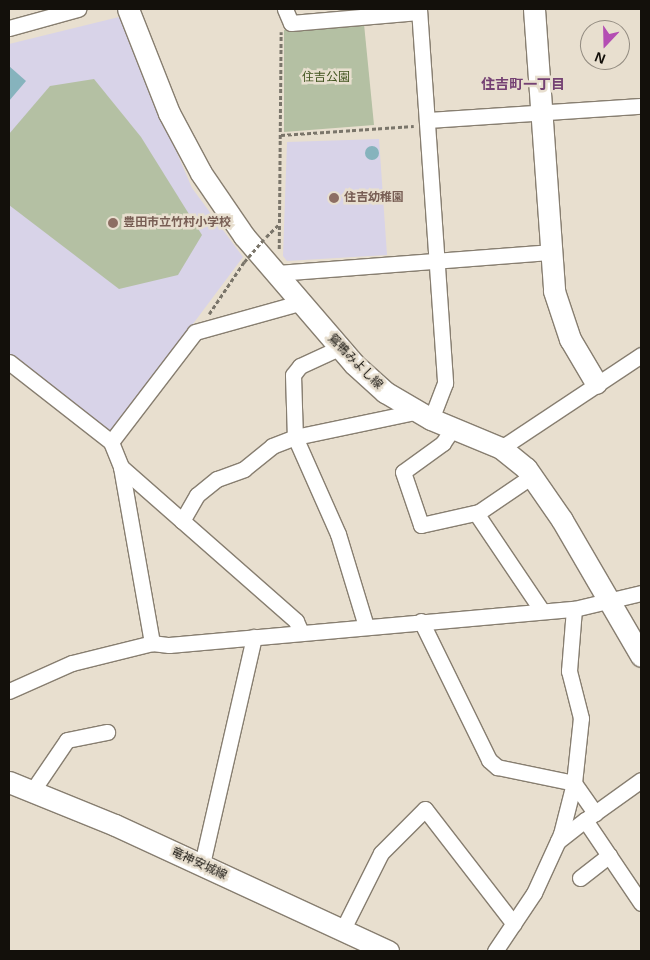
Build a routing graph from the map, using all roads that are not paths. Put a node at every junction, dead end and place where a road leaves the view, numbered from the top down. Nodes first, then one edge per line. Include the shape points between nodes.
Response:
1 (78, 9) edge
2 (128, 9) edge
3 (534, 9) edge
4 (419, 11) edge
5 (286, 14) edge
6 (9, 28) edge
7 (641, 106) edge
8 (541, 112) junction
9 (428, 120) junction
10 (548, 252) junction
11 (437, 259) junction
12 (278, 273) junction
13 (299, 303) junction
14 (339, 348) junction
15 (641, 355) edge
16 (9, 362) edge
17 (596, 382) junction
18 (425, 415) junction
19 (453, 428) junction
20 (295, 438) junction
21 (111, 442) junction
22 (501, 448) junction
23 (121, 467) junction
24 (532, 476) junction
25 (476, 513) junction
26 (182, 521) junction
27 (641, 593) edge
28 (610, 600) junction
29 (574, 609) junction
30 (542, 611) junction
31 (421, 621) junction
32 (366, 626) junction
33 (301, 632) junction
34 (254, 637) junction
35 (152, 643) junction
36 (641, 656) edge
37 (9, 691) edge
38 (107, 732) dead end
39 (641, 780) edge
40 (9, 782) edge
41 (574, 783) junction
42 (32, 790) junction
43 (590, 817) junction
44 (558, 841) junction
45 (609, 855) junction
46 (202, 864) junction
47 (580, 878) dead end
48 (641, 903) edge
49 (514, 924) junction
50 (342, 931) junction
51 (388, 951) edge
52 (495, 951) edge

1 - 6 street
2 - 12 main road, 鴛鴨みよし線 via 169,113 201,173 244,236
3 - 8 main road
4 - 5 street via 291,23
4 - 9 street
7 - 8 street
8 - 9 street
8 - 10 main road
9 - 11 street
10 - 11 street
10 - 17 main road via 554,291 570,339
11 - 12 street
11 - 18 street via 446,383
12 - 13 main road, 鴛鴨みよし線
13 - 14 main road, 鴛鴨みよし線
13 - 21 street via 195,332
14 - 18 main road, 鴛鴨みよし線 via 385,392
14 - 20 street via 300,366 293,375
15 - 17 street
16 - 21 street
17 - 22 street
18 - 19 main road, 鴛鴨みよし線
18 - 20 street
19 - 22 main road, 鴛鴨みよし線
19 - 25 street via 443,444 403,472 421,525
20 - 26 street via 272,446 244,469 217,479 197,495
20 - 32 street via 338,534
21 - 23 street
22 - 24 main road, 鴛鴨みよし線
23 - 26 street
23 - 35 street
24 - 25 street
24 - 28 main road, 鴛鴨みよし線
25 - 30 street
26 - 33 street via 296,621
27 - 28 street
28 - 29 street
28 - 36 main road, 鴛鴨みよし線
29 - 30 street
29 - 41 street via 569,671 581,718
30 - 31 street
31 - 32 street
31 - 41 street via 489,760 497,767
32 - 33 street
33 - 34 street
34 - 35 street
34 - 46 street
35 - 37 street via 72,663
38 - 42 street via 67,740
39 - 43 street
40 - 42 main road, 竜神安城線
41 - 43 street
41 - 44 street
42 - 46 main road, 竜神安城線
43 - 44 street
43 - 45 street
44 - 49 street
45 - 47 street
45 - 48 street
46 - 50 main road, 竜神安城線
49 - 50 street via 424,809 381,853
49 - 52 street
50 - 51 main road, 竜神安城線

